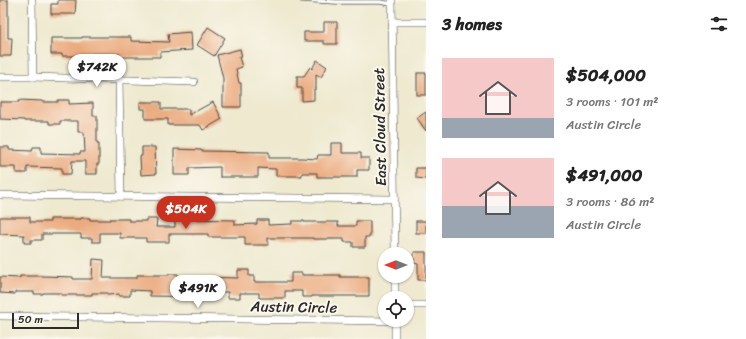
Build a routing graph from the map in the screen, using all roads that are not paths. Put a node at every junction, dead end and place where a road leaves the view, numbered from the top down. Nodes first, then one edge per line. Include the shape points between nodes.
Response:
1 (32, 0) edge
2 (302, 0) edge
3 (392, 2) edge
4 (392, 22) junction
5 (426, 22) edge
6 (0, 77) edge
7 (33, 77) junction
8 (119, 80) junction
9 (194, 82) dead end
10 (0, 195) edge
11 (122, 196) junction
12 (394, 198) junction
13 (395, 247) edge
14 (414, 305) edge
15 (426, 305) edge
16 (0, 316) edge
17 (378, 321) edge
18 (395, 327) edge
19 (395, 339) edge

1 - 7 street
2 - 3 lane
3 - 4 street, East Cloud Street
4 - 5 street
4 - 12 street, East Cloud Street
6 - 7 street
7 - 8 street
8 - 9 street
8 - 11 street
10 - 11 street
11 - 12 street
12 - 13 street, East Cloud Street
14 - 15 street
16 - 17 street, Austin Circle
18 - 19 street

